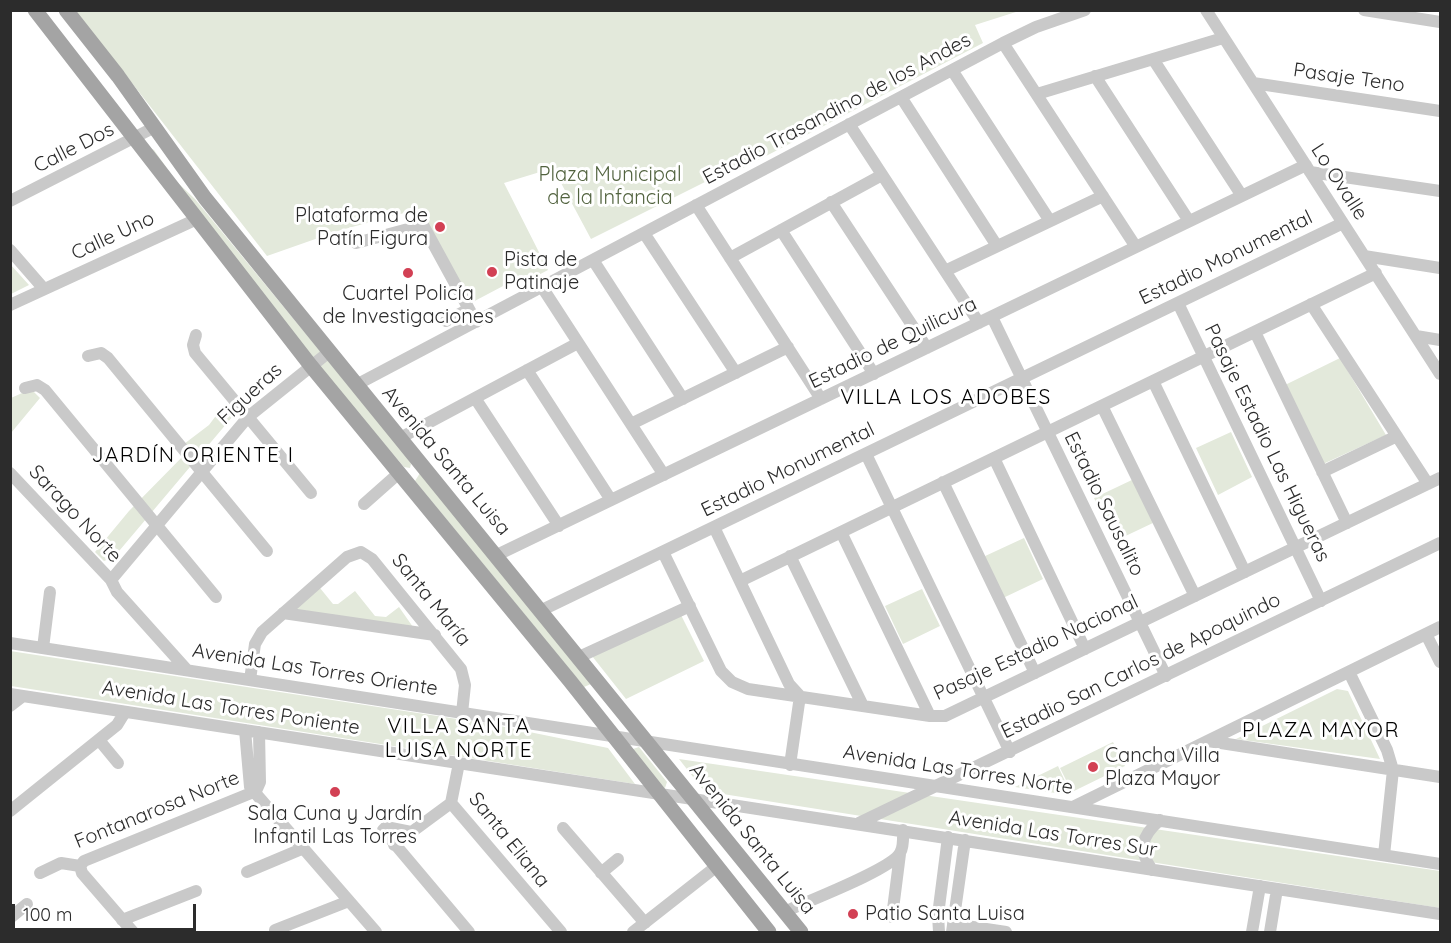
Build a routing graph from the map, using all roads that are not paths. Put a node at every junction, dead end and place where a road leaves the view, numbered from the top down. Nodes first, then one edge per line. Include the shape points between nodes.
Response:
1 (35, 10) edge
2 (66, 10) edge
3 (1085, 10) edge
4 (1206, 10) edge
5 (1364, 10) edge
6 (1440, 22) edge
7 (1223, 38) junction
8 (1003, 43) junction
9 (1153, 59) junction
10 (952, 70) junction
11 (1095, 76) junction
12 (1253, 83) junction
13 (1037, 94) junction
14 (901, 97) junction
15 (1440, 111) edge
16 (849, 124) junction
17 (155, 127) junction
18 (135, 139) junction
19 (1308, 169) junction
20 (882, 175) junction
21 (1440, 191) edge
22 (1103, 196) junction
23 (1242, 196) junction
24 (10, 201) edge
25 (831, 202) junction
26 (696, 205) junction
27 (197, 219) junction
28 (1050, 221) junction
29 (1190, 222) junction
30 (1343, 223) junction
31 (781, 230) junction
32 (644, 233) junction
33 (356, 243) dead end
34 (997, 246) junction
35 (1136, 247) junction
36 (10, 250) edge
37 (1365, 256) junction
38 (730, 258) junction
39 (593, 260) junction
40 (1440, 268) edge
41 (945, 271) junction
42 (1376, 273) junction
43 (542, 287) junction
44 (44, 289) junction
45 (1178, 303) junction
46 (10, 304) edge
47 (1311, 304) junction
48 (469, 309) junction
49 (992, 317) junction
50 (446, 321) dead end
51 (476, 322) junction
52 (979, 323) junction
53 (1255, 332) junction
54 (196, 335) dead end
55 (1416, 336) junction
56 (1440, 340) edge
57 (578, 343) junction
58 (788, 347) junction
59 (927, 348) junction
60 (329, 352) junction
61 (88, 356) dead end
62 (1204, 356) junction
63 (311, 366) junction
64 (527, 370) junction
65 (736, 373) junction
66 (874, 374) junction
67 (1440, 374) edge
68 (1022, 378) junction
69 (1153, 381) junction
70 (356, 385) junction
71 (24, 388) dead end
72 (476, 398) junction
73 (683, 399) junction
74 (821, 399) junction
75 (1102, 406) junction
76 (248, 417) junction
77 (631, 424) junction
78 (1048, 432) junction
79 (1397, 436) junction
80 (400, 438) junction
81 (411, 452) junction
82 (866, 454) junction
83 (994, 458) junction
84 (397, 470) junction
85 (202, 472) junction
86 (1322, 472) junction
87 (10, 473) edge
88 (664, 475) junction
89 (1440, 478) edge
90 (943, 482) junction
91 (1428, 484) junction
92 (311, 493) dead end
93 (611, 500) junction
94 (364, 504) dead end
95 (892, 507) junction
96 (1347, 523) junction
97 (157, 526) junction
98 (559, 526) junction
99 (714, 527) junction
100 (841, 532) junction
101 (1440, 543) edge
102 (1296, 547) junction
103 (267, 551) dead end
104 (663, 552) junction
105 (497, 555) junction
106 (790, 556) junction
107 (1245, 572) junction
108 (111, 580) junction
109 (740, 581) junction
110 (50, 592) dead end
111 (1195, 596) junction
112 (216, 597) dead end
113 (1322, 601) junction
114 (690, 606) junction
115 (542, 610) junction
116 (284, 613) junction
117 (1140, 622) junction
118 (1440, 627) edge
119 (1426, 634) junction
120 (435, 635) junction
121 (10, 643) edge
122 (43, 648) junction
123 (1086, 649) junction
124 (579, 657) junction
125 (1440, 662) edge
126 (187, 670) junction
127 (1349, 672) junction
128 (1035, 673) junction
129 (1166, 676) junction
130 (250, 680) junction
131 (17, 695) edge
132 (800, 696) junction
133 (984, 698) junction
134 (10, 706) edge
135 (863, 706) junction
136 (125, 712) junction
137 (462, 713) junction
138 (930, 716) junction
139 (245, 730) junction
140 (259, 732) junction
141 (613, 736) junction
142 (99, 740) junction
143 (1209, 741) junction
144 (647, 742) junction
145 (1010, 752) junction
146 (118, 763) dead end
147 (459, 763) junction
148 (790, 765) junction
149 (1393, 770) junction
150 (1440, 777) edge
151 (937, 787) junction
152 (256, 791) junction
153 (660, 794) junction
154 (692, 800) junction
155 (451, 803) junction
156 (1073, 807) junction
157 (10, 811) edge
158 (1160, 820) junction
159 (859, 823) junction
160 (563, 828) dead end
161 (903, 830) junction
162 (411, 832) junction
163 (948, 837) junction
164 (965, 840) junction
165 (394, 845) junction
166 (304, 848) junction
167 (900, 854) junction
168 (1384, 855) junction
169 (618, 859) dead end
170 (1440, 864) edge
171 (80, 866) junction
172 (717, 866) junction
173 (1152, 870) junction
174 (247, 872) dead end
175 (40, 873) dead end
176 (601, 873) junction
177 (1260, 886) junction
178 (1277, 889) junction
179 (196, 891) dead end
180 (349, 901) junction
181 (27, 904) dead end
182 (784, 912) junction
183 (1440, 914) edge
184 (892, 917) dead end
185 (10, 918) edge
186 (122, 920) junction
187 (952, 928) edge
188 (275, 930) dead end
189 (638, 930) edge
190 (133, 933) edge
191 (376, 933) edge
192 (469, 933) edge
193 (561, 933) edge
194 (769, 933) edge
195 (801, 933) edge
196 (939, 933) edge
197 (1006, 933) edge
198 (1252, 933) edge
199 (1270, 933) edge

1 - 18 main road
2 - 17 main road, Avenida Santa Luisa
3 - 8 street, Estadio Trasandino de los Andes
4 - 7 street, Lo Ovalle
5 - 6 street
7 - 9 street
7 - 12 street, Lo Ovalle
8 - 10 street, Estadio Trasandino de los Andes
8 - 13 street
9 - 11 street
9 - 23 street
10 - 14 street, Estadio Trasandino de los Andes
10 - 28 street
11 - 13 street
11 - 29 street
12 - 15 street, Pasaje Teno
12 - 19 street, Lo Ovalle
13 - 22 street
14 - 16 street, Estadio Trasandino de los Andes
14 - 34 street
16 - 20 street
16 - 26 street, Estadio Trasandino de los Andes
17 - 18 street, Calle Dos
17 - 60 main road, Avenida Santa Luisa via 205,198
18 - 24 street, Calle Dos
18 - 27 main road
19 - 21 street
19 - 23 street, Estadio de Quilicura
19 - 30 street, Lo Ovalle
20 - 25 street
20 - 41 street
22 - 28 street
22 - 35 street
23 - 29 street, Estadio de Quilicura
25 - 31 street
25 - 59 street
26 - 32 street, Estadio Trasandino de los Andes
26 - 38 street
27 - 44 street, Calle Uno
27 - 63 main road
28 - 34 street
29 - 35 street, Estadio de Quilicura
30 - 37 street, Lo Ovalle
30 - 45 street, Estadio Monumental
31 - 38 street
31 - 66 street
32 - 39 street, Estadio Trasandino de los Andes
32 - 65 street
33 - 48 street via 423,225
34 - 41 street
35 - 49 street, Estadio de Quilicura
36 - 44 street
37 - 40 street
37 - 42 street, Lo Ovalle
38 - 58 street
39 - 43 street, Estadio Trasandino de los Andes
39 - 73 street
41 - 52 street
42 - 47 street
42 - 55 street, Lo Ovalle
43 - 51 street, Estadio Trasandino de los Andes
43 - 57 street
44 - 46 street, Calle Uno
45 - 62 street, Pasaje Estadio Las Higueras
45 - 68 street, Estadio Monumental
47 - 53 street
47 - 79 street
48 - 50 street
48 - 51 street
49 - 52 street, Estadio de Quilicura
49 - 68 street, Estadio Sausalito
51 - 70 street, Estadio Trasandino de los Andes
52 - 59 street, Estadio de Quilicura
53 - 62 street
53 - 86 street
54 - 76 street via 192,345 195,353
55 - 56 street
55 - 67 street, Lo Ovalle
57 - 64 street
57 - 77 street
58 - 65 street
58 - 74 street
59 - 66 street, Estadio de Quilicura
60 - 63 street, Figueras
60 - 70 main road, Avenida Santa Luisa
61 - 85 street via 101,353 108,358
62 - 69 street
62 - 102 street, Pasaje Estadio Las Higueras
63 - 76 street, Figueras
63 - 84 main road
64 - 72 street
64 - 93 street
65 - 73 street
66 - 74 street, Estadio de Quilicura
68 - 78 street, Estadio Sausalito
68 - 82 street, Estadio Monumental
69 - 75 street
69 - 107 street
70 - 80 main road, Avenida Santa Luisa
71 - 97 street via 37,385 45,390
72 - 80 street
72 - 98 street
73 - 77 street
74 - 88 street, Estadio de Quilicura
75 - 78 street
75 - 111 street
76 - 85 street, Figueras
76 - 92 street
77 - 88 street
78 - 83 street
78 - 117 street, Estadio Sausalito
79 - 86 street
79 - 91 street
80 - 81 main road, Avenida Santa Luisa
81 - 84 main road via 414,473 406,476
81 - 105 main road, Avenida Santa Luisa
82 - 95 street
82 - 99 street, Estadio Monumental
83 - 90 street
83 - 123 street
84 - 94 street
84 - 141 main road
85 - 97 street, Figueras
85 - 103 street
86 - 96 street
87 - 108 street, Sarago Norte
88 - 93 street, Estadio de Quilicura
89 - 91 street, Pasaje Estadio Nacional
90 - 95 street
90 - 128 street
91 - 96 street, Pasaje Estadio Nacional
93 - 98 street, Estadio de Quilicura
95 - 100 street
95 - 133 street
96 - 102 street, Pasaje Estadio Nacional
97 - 108 street, Figueras
97 - 112 street
98 - 105 street, Estadio de Quilicura
99 - 104 street, Estadio Monumental
99 - 109 street
100 - 106 street
100 - 138 street
101 - 113 street, Estadio San Carlos de Apoquindo
102 - 107 street, Pasaje Estadio Nacional
102 - 113 street, Pasaje Estadio Las Higueras
104 - 114 street, Pasaje Estadio Nacional
104 - 115 street, Estadio Monumental
105 - 115 main road, Avenida Santa Luisa
106 - 109 street
106 - 135 street
107 - 111 street, Pasaje Estadio Nacional
108 - 126 street, Sarago Norte via 117,592
109 - 132 street via 789,684
110 - 122 street
111 - 117 street, Pasaje Estadio Nacional
113 - 129 street, Estadio San Carlos de Apoquindo
114 - 124 street
114 - 132 street, Pasaje Estadio Nacional via 722,671 732,682 748,689
115 - 124 main road, Avenida Santa Luisa
116 - 120 street
116 - 120 street, Santa María via 347,556 361,552 372,558
116 - 130 street, Santa María via 257,638
117 - 123 street, Pasaje Estadio Nacional
117 - 129 street, Estadio Sausalito
118 - 119 street
119 - 125 street
119 - 127 street
120 - 137 street, Santa María via 464,675
121 - 122 street, Avenida Las Torres Oriente
122 - 126 street, Avenida Las Torres Oriente
123 - 128 street, Pasaje Estadio Nacional
124 - 144 main road, Avenida Santa Luisa
126 - 130 street, Avenida Las Torres Oriente
127 - 143 street
127 - 149 street via 1388,750
128 - 133 street, Pasaje Estadio Nacional
129 - 145 street, Estadio San Carlos de Apoquindo
130 - 137 street, Avenida Las Torres Oriente
131 - 134 street
131 - 136 street, Avenida Las Torres Poniente
132 - 135 street, Pasaje Estadio Nacional
132 - 148 street
133 - 138 street, Pasaje Estadio Nacional via 950,714
133 - 145 street
135 - 138 street, Pasaje Estadio Nacional
136 - 139 street, Avenida Las Torres Poniente
136 - 142 street via 121,721
137 - 141 street, Avenida Las Torres Oriente
139 - 140 street, Avenida Las Torres Poniente
139 - 152 street via 248,783
140 - 147 street, Avenida Las Torres Poniente
140 - 152 street via 260,782
141 - 144 street, Avenida Las Torres Norte
141 - 153 main road
142 - 146 street
142 - 157 street
143 - 149 street
143 - 156 street
144 - 148 street, Avenida Las Torres Norte
144 - 154 main road, Avenida Santa Luisa
145 - 151 street, Estadio San Carlos de Apoquindo
147 - 153 street, Avenida Las Torres Poniente
147 - 155 street, Santa Eliana
148 - 151 street, Avenida Las Torres Norte
149 - 150 street
149 - 168 street
151 - 156 street, Avenida Las Torres Norte
151 - 159 street, Estadio San Carlos de Apoquindo
152 - 166 street
152 - 171 street, Fontanarosa Norte via 84,861
153 - 154 street, Avenida Las Torres Sur
153 - 172 main road
154 - 159 street, Avenida Las Torres Sur
154 - 182 main road, Avenida Santa Luisa
155 - 162 street
155 - 193 street, Santa Eliana
156 - 158 street, Avenida Las Torres Norte
158 - 168 street, Avenida Las Torres Norte
158 - 173 street via 1142,843 1142,852
159 - 161 street, Avenida Las Torres Sur
160 - 176 street
161 - 163 street, Avenida Las Torres Sur
161 - 167 street
162 - 165 street
162 - 165 street via 384,828
163 - 164 street, Avenida Las Torres Sur
163 - 196 street
164 - 173 street, Avenida Las Torres Sur
164 - 187 street
165 - 192 street
166 - 174 street
166 - 180 street
167 - 182 street via 874,872
167 - 184 street
168 - 170 street, Avenida Las Torres Norte
169 - 176 street
171 - 175 street, Fontanarosa Norte via 61,863
171 - 186 street
172 - 189 street
172 - 194 main road
173 - 177 street, Avenida Las Torres Sur
176 - 189 street
177 - 178 street, Avenida Las Torres Sur
177 - 198 street
178 - 183 street, Avenida Las Torres Sur
178 - 199 street
179 - 186 street
180 - 188 street
180 - 191 street
181 - 185 street
182 - 195 main road, Avenida Santa Luisa
186 - 190 street
187 - 197 street

